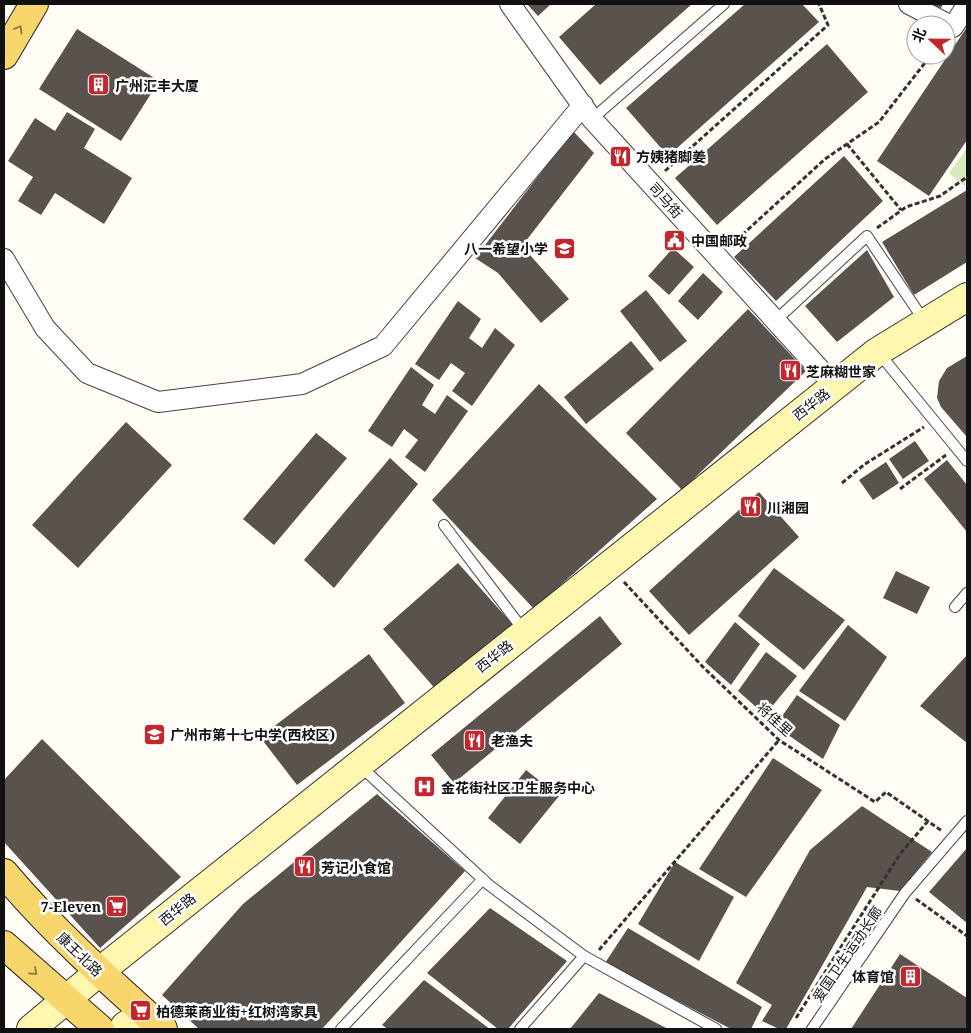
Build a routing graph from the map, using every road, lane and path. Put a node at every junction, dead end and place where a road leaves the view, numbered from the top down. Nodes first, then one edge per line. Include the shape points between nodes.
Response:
1 (34, 4) edge
2 (510, 4) edge
3 (724, 4) edge
4 (819, 4) edge
5 (909, 4) edge
6 (967, 5) edge
7 (4, 55) edge
8 (924, 65) edge
9 (587, 112) junction
10 (847, 144) junction
11 (967, 177) edge
12 (651, 184) junction
13 (901, 210) junction
14 (867, 236) junction
15 (717, 257) junction
16 (4, 259) edge
17 (967, 297) edge
18 (775, 321) junction
19 (925, 323) junction
20 (877, 352) junction
21 (835, 386) junction
22 (933, 421) junction
23 (956, 448) junction
24 (967, 461) edge
25 (842, 483) dead end
26 (900, 488) dead end
27 (444, 525) dead end
28 (609, 565) junction
29 (967, 593) edge
30 (955, 608) dead end
31 (524, 632) junction
32 (779, 740) junction
33 (358, 764) junction
34 (928, 821) junction
35 (967, 821) edge
36 (952, 838) junction
37 (4, 873) edge
38 (483, 879) junction
39 (905, 893) junction
40 (967, 936) edge
41 (4, 945) edge
42 (587, 958) junction
43 (98, 972) junction
44 (65, 1000) junction
45 (796, 1018) dead end
46 (159, 1026) edge
47 (31, 1029) edge
48 (100, 1029) edge
49 (124, 1029) edge
50 (341, 1029) edge
51 (520, 1029) edge
52 (716, 1029) edge
53 (812, 1029) edge

7 -> 1 main road
2 - 9 street, 司马街
3 - 9 lane
4 - 12 path via 828,26
5 - 6 street via 953,27
8 - 10 path via 879,122
9 - 12 street, 司马街
9 - 16 street via 383,346 302,384 158,402 86,373 45,328
10 - 13 path
10 - 15 path
11 - 13 path via 940,196
12 - 15 street, 司马街
13 - 14 path
14 - 18 lane
14 - 19 lane
15 - 18 street, 司马街
17 - 19 street, 西华路
18 - 21 street, 司马街
19 - 20 street, 西华路
20 - 21 street, 西华路
20 - 22 lane
21 - 28 street, 西华路
22 - 23 lane
22 - 25 path via 865,464
23 - 24 lane
23 - 26 path
27 - 31 lane
28 - 31 street, 西华路
28 - 32 path, 将佳里 via 703,667
29 - 30 lane
31 - 33 street, 西华路
32 - 34 path, 将佳里 via 875,802 886,792
32 - 42 path
33 - 38 lane
33 - 43 street, 西华路
34 - 36 path, 将佳里
34 - 45 path via 900,854
35 - 36 lane, 爱国卫生运动长廊
36 - 39 lane, 爱国卫生运动长廊
37 - 43 main road, 康王北路
38 - 42 lane
38 - 50 lane
39 - 40 path
39 - 53 lane, 爱国卫生运动长廊
41 -> 44 main road
42 - 51 lane
42 - 52 lane
43 - 44 street, 西华路
43 - 46 main road, 康王北路
44 - 47 street, 西华路
44 - 48 main road
46 - 49 street via 134,1020

